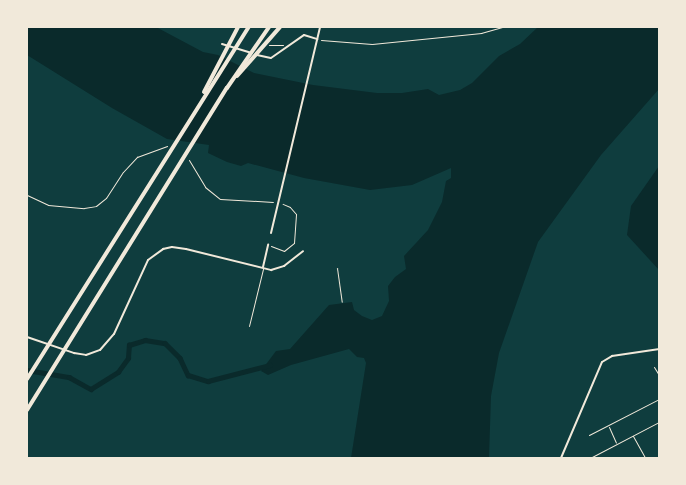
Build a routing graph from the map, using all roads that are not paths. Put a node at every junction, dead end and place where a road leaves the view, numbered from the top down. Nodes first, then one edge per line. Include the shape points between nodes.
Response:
1 (238, 27) edge
2 (249, 27) edge
3 (269, 27) edge
4 (320, 27) edge
5 (279, 28) edge
6 (317, 39) junction
7 (222, 44) dead end
8 (227, 88) junction
9 (190, 120) junction
10 (271, 233) dead end
11 (268, 245) road end
12 (303, 251) dead end
13 (263, 267) junction
14 (338, 268) dead end
15 (342, 302) dead end
16 (249, 327) dead end
17 (27, 337) edge
18 (659, 349) edge
19 (654, 367) dead end
20 (659, 375) edge
21 (27, 379) edge
22 (659, 399) edge
23 (27, 410) edge
24 (659, 422) edge
25 (608, 425) junction
26 (589, 435) dead end
27 (633, 436) junction
28 (617, 444) junction
29 (561, 458) edge
30 (590, 458) edge
31 (645, 458) edge

1 - 9 highway
2 - 9 highway
3 - 8 highway
4 - 6 street
5 - 8 highway
6 - 7 street via 304,35 271,58
6 - 10 street
8 - 23 highway
9 - 21 highway
11 - 13 street
12 - 13 street via 277,270
13 - 16 lane
13 - 17 street via 186,249 163,249 148,260 114,334 100,350 86,355 74,353
14 - 15 lane
18 - 29 street via 612,356 602,362
19 - 20 lane
22 - 25 lane
24 - 27 lane
25 - 26 lane
25 - 28 lane
27 - 28 lane
27 - 31 lane
28 - 30 lane

